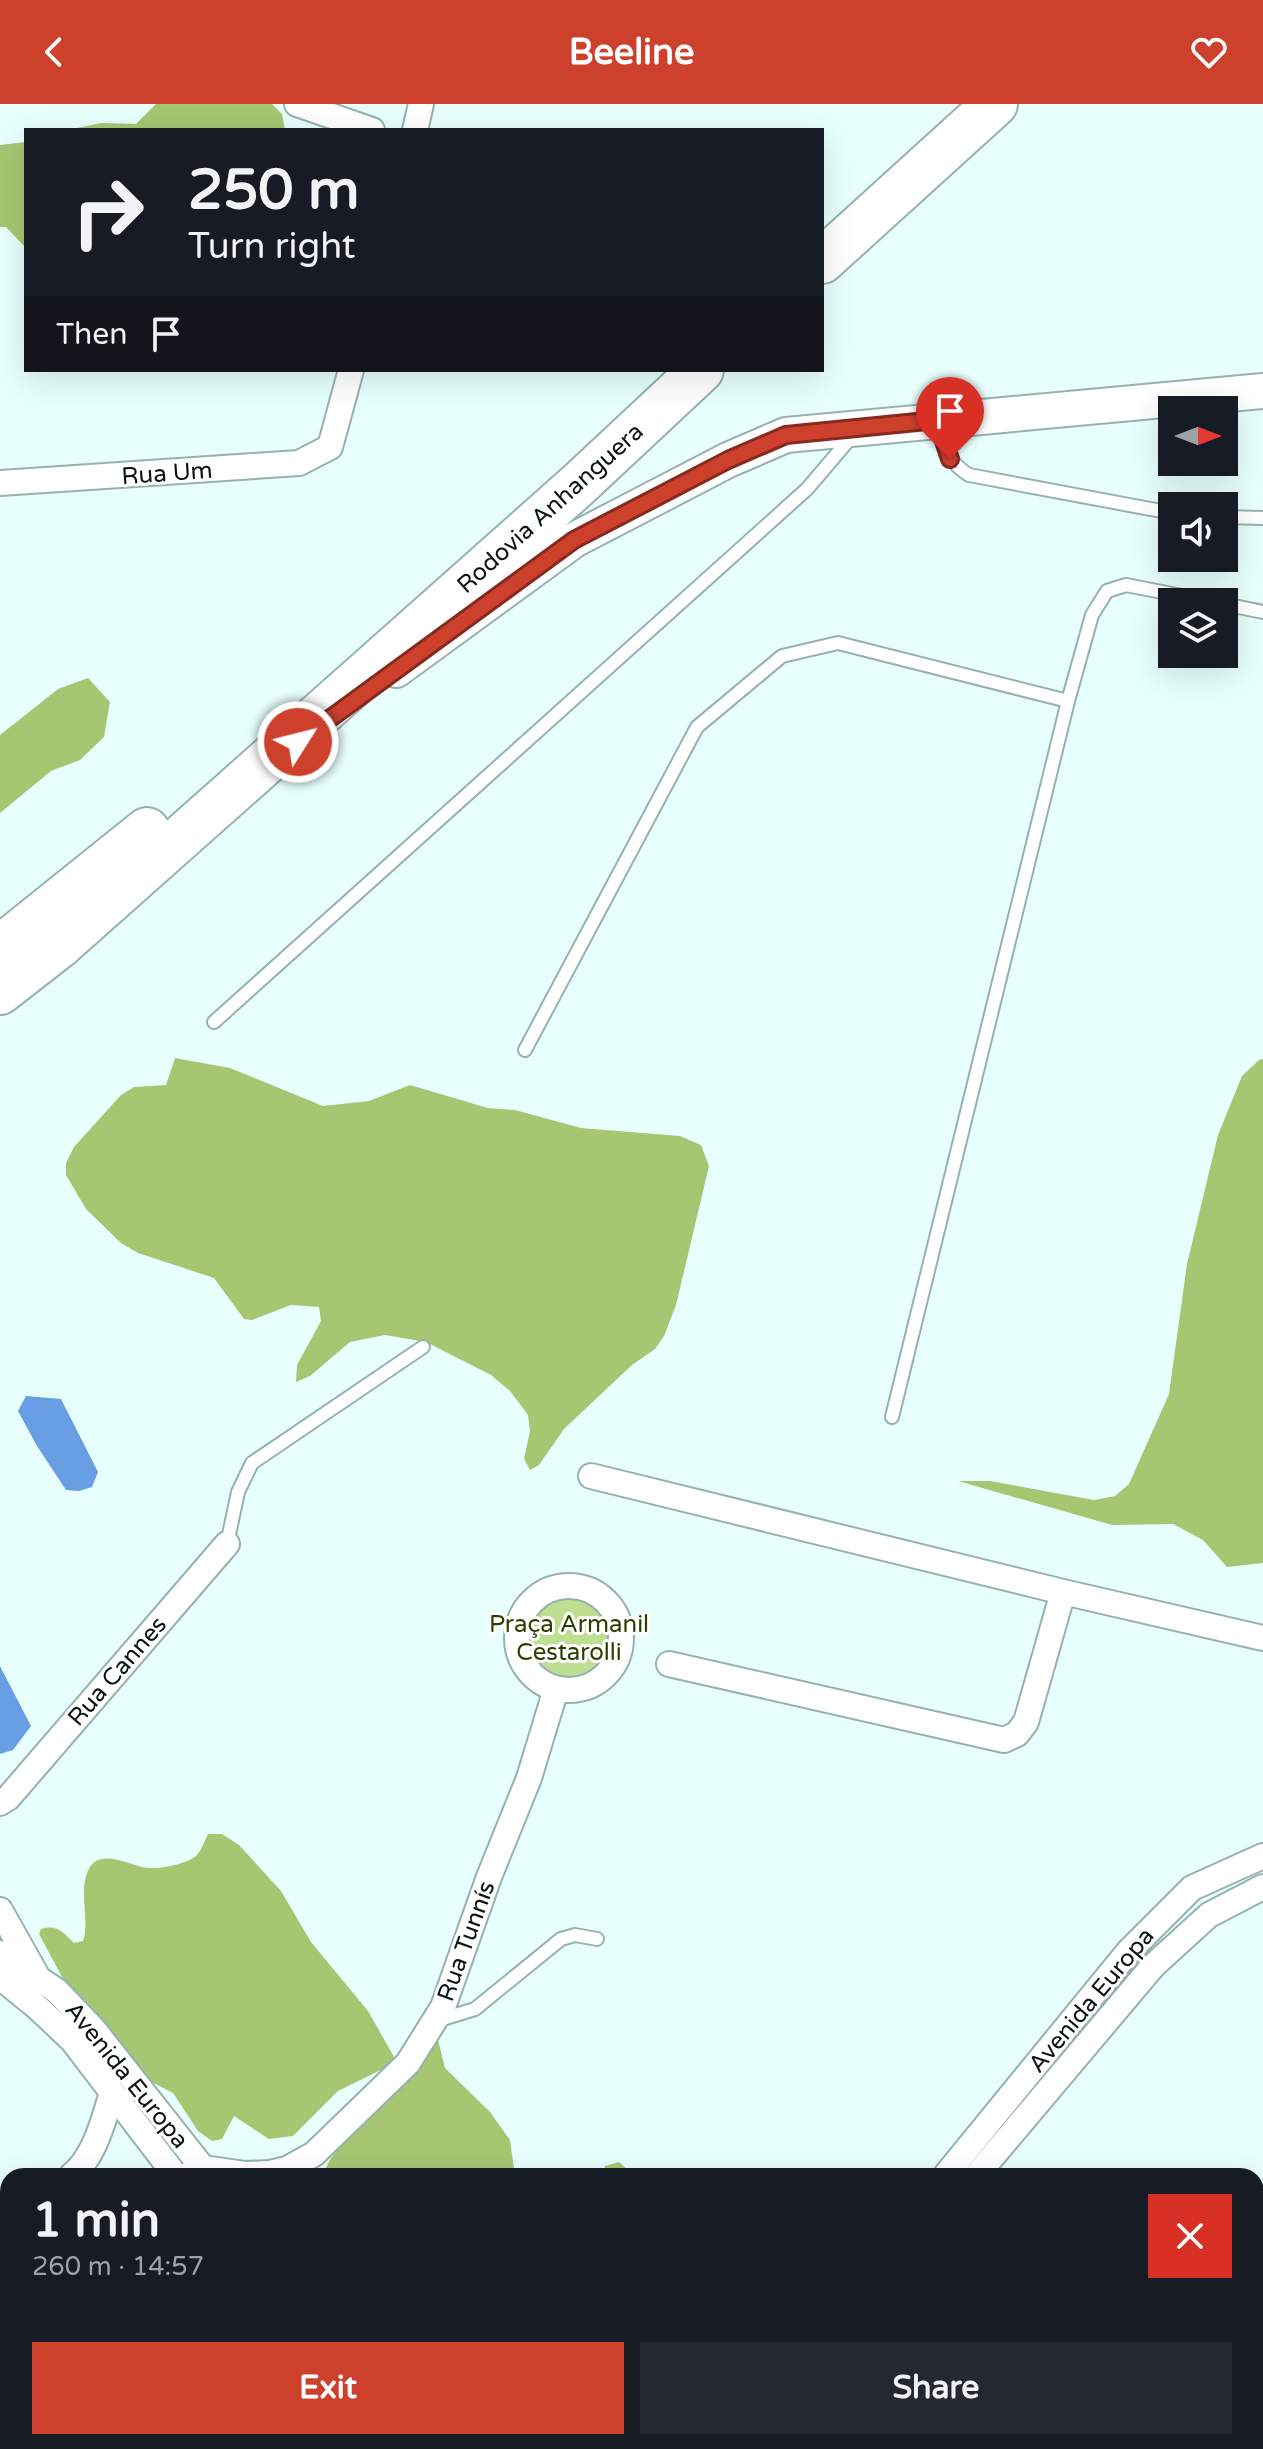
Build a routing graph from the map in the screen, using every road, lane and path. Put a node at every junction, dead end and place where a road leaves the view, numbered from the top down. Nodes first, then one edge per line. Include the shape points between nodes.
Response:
1 (297, 104) edge
2 (421, 104) edge
3 (957, 104) edge
4 (995, 104) edge
5 (366, 128) edge
6 (415, 128) edge
7 (824, 226) edge
8 (824, 259) edge
9 (350, 372) edge
10 (666, 372) edge
11 (699, 372) edge
12 (1263, 391) edge
13 (937, 420) junction
14 (860, 427) junction
15 (0, 483) edge
16 (1158, 510) edge
17 (1238, 517) edge
18 (1263, 518) edge
19 (1158, 591) edge
20 (1238, 607) edge
21 (1263, 612) edge
22 (1068, 701) junction
23 (247, 778) junction
24 (0, 948) edge
25 (0, 992) edge
26 (214, 1022) dead end
27 (525, 1050) dead end
28 (423, 1347) dead end
29 (892, 1417) dead end
30 (591, 1476) dead end
31 (227, 1544) joint
32 (1063, 1592) junction
33 (1263, 1638) edge
34 (669, 1664) dead end
35 (556, 1689) junction
36 (2, 1812) edge
37 (1263, 1856) edge
38 (1263, 1887) edge
39 (0, 1910) edge
40 (597, 1939) dead end
41 (0, 1953) edge
42 (0, 1975) edge
43 (39, 1979) junction
44 (434, 2021) junction
45 (112, 2093) junction
46 (309, 2165) edge
47 (79, 2168) edge
48 (170, 2168) edge
49 (195, 2168) edge
50 (952, 2168) edge
51 (983, 2168) edge

1 - 5 street
2 - 6 street
3 - 7 highway
4 - 8 highway
9 - 15 street, Rua Um via 330,447 299,463
10 - 24 highway, Rodovia Anhanguera via 231,762
11 - 23 highway, Rodovia Anhanguera
12 - 13 main road
13 - 14 main road
13 - 16 lane via 950,459 969,475
14 - 23 main road via 786,435 574,540
14 - 26 lane via 807,489
17 - 18 lane
19 - 22 lane via 1126,585 1107,591 1092,615
20 - 21 lane
22 - 27 lane via 838,643 782,656 697,727
22 - 29 lane
23 - 25 highway, Rodovia Anhanguera
28 - 31 lane via 252,1463 238,1492
30 - 32 street
31 - 36 street, Rua Cannes
32 - 33 street
32 - 34 street via 1026,1722 1004,1740
35 - 35 street via 591,1687 616,1664 622,1647 616,1613 591,1589 574,1585 541,1594 519,1621 519,1655 540,1683
35 - 44 street, Rua Tunnís via 529,1778
37 - 50 street, Avenida Europa via 1192,1888 1128,1952
38 - 51 street, Avenida Europa via 1209,1915 1153,1966
39 - 43 street
40 - 44 lane via 561,1939 475,2009
41 - 43 street, Avenida Europa
42 - 43 street
42 - 45 street, Avenida Europa via 72,2040
43 - 49 street, Avenida Europa via 94,2030
44 - 46 street, Rua Tunnís via 408,2063
45 - 47 street via 101,2129
45 - 48 street, Avenida Europa

